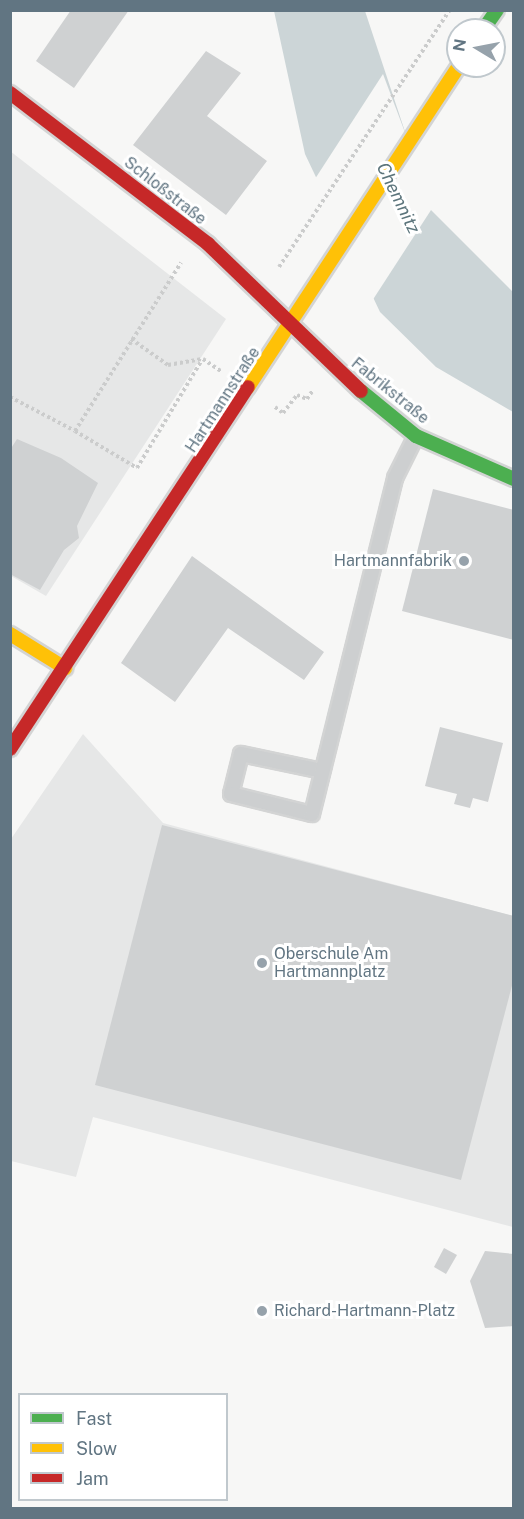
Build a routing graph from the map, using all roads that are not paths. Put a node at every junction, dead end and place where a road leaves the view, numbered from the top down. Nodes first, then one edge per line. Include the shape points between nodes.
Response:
1 (451, 78) edge
2 (10, 93) edge
3 (291, 324) junction
4 (416, 436) junction
5 (513, 479) edge
6 (10, 634) edge
7 (64, 668) junction
8 (10, 748) edge
9 (322, 771) junction

1 - 3 main road, Hartmannstraße
2 - 3 main road, Schloßstraße via 208,244
3 - 4 main road, Fabrikstraße
3 - 7 main road, Hartmannstraße
4 - 5 main road, Fabrikstraße
4 - 9 lane via 395,478
6 - 7 main road
7 - 8 main road, Hartmannstraße
9 - 9 lane via 312,814 231,794 241,754

